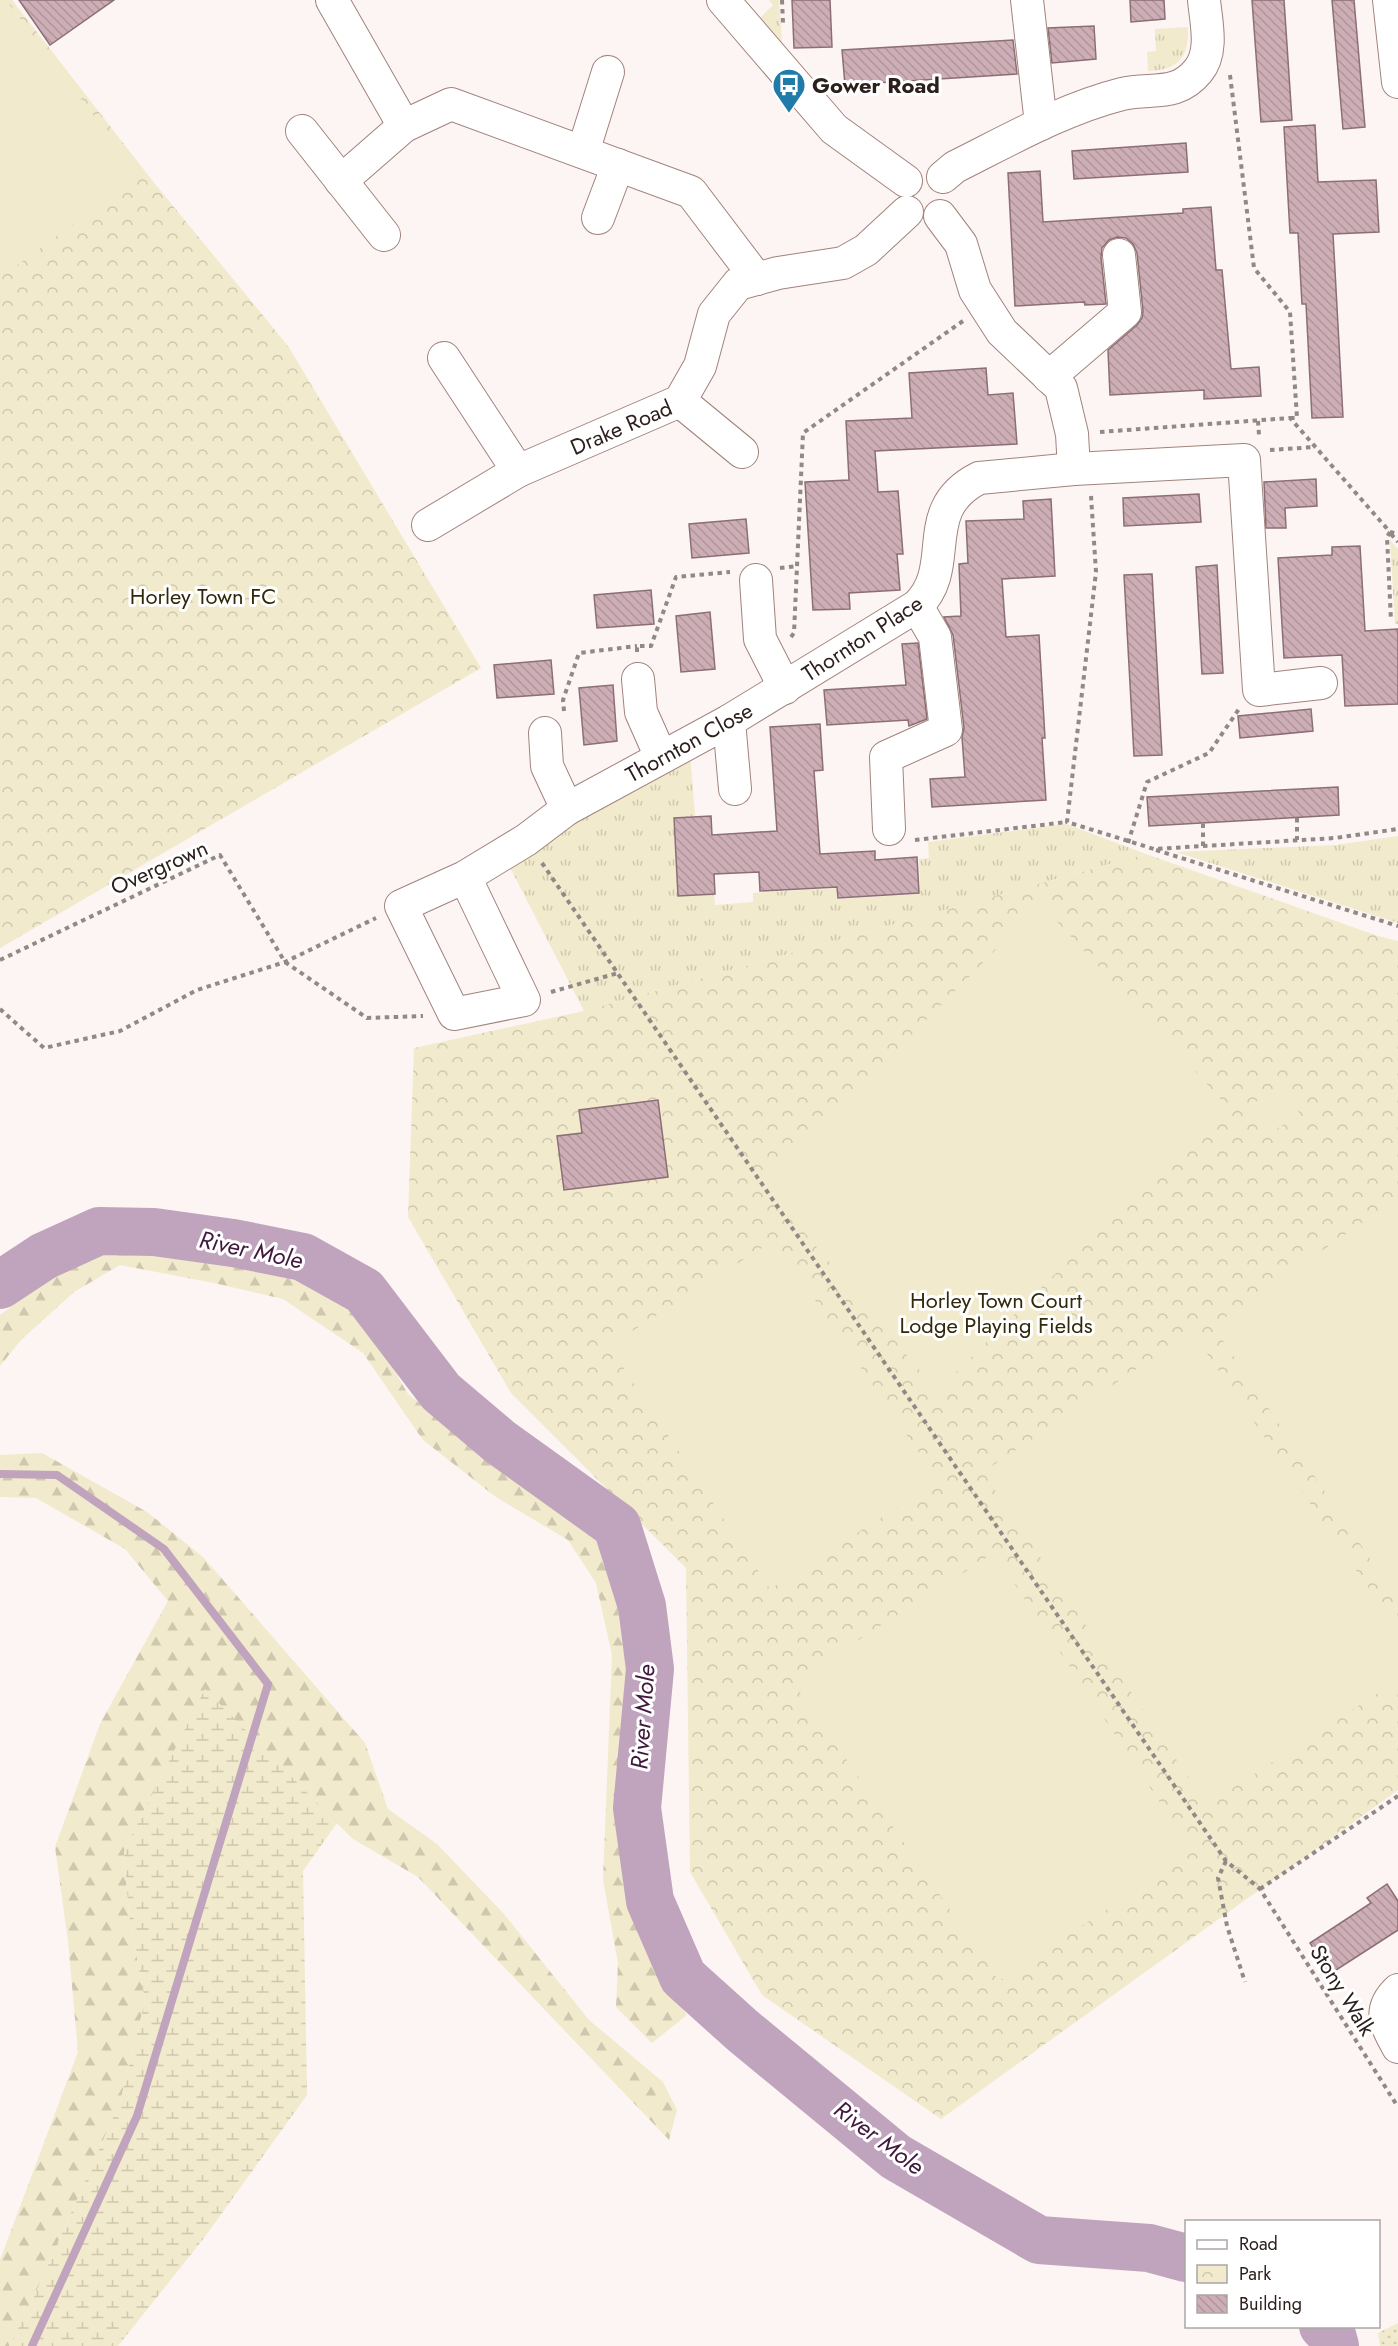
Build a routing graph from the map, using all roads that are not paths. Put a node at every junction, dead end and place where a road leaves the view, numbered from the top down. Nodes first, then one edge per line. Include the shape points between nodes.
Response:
1 (332, 0) edge
2 (723, 0) edge
3 (1027, 0) edge
4 (1204, 0) edge
5 (1389, 0) edge
6 (608, 72) dead end
7 (1398, 82) edge
8 (1041, 124) junction
9 (404, 126) junction
10 (302, 131) dead end
11 (583, 152) junction
12 (618, 165) junction
13 (943, 177) junction
14 (906, 181) junction
15 (341, 182) junction
16 (907, 212) junction
17 (940, 216) junction
18 (598, 218) dead end
19 (384, 235) dead end
20 (1119, 255) dead end
21 (757, 279) junction
22 (444, 358) dead end
23 (1049, 377) junction
24 (680, 401) junction
25 (742, 452) dead end
26 (1081, 469) junction
27 (518, 471) junction
28 (428, 525) dead end
29 (755, 573) road end
30 (917, 606) junction
31 (638, 679) road end
32 (1321, 683) dead end
33 (785, 688) junction
34 (729, 721) junction
35 (545, 733) road end
36 (661, 757) junction
37 (735, 789) dead end
38 (567, 809) junction
39 (890, 829) road end
40 (465, 877) junction
41 (1398, 1990) edge
42 (1398, 2047) edge

1 - 9 street
2 - 14 street via 834,129
3 - 8 street
4 - 8 street via 1208,45 1200,69 1186,83 1164,91 1124,93
5 - 7 street
6 - 11 street
8 - 13 street via 955,167
9 - 11 street via 451,104
9 - 15 street
10 - 15 street
11 - 12 street
12 - 18 street
12 - 21 street via 691,192
13 - 14 street via 928,170 919,171
13 - 17 street via 951,197
14 - 16 street via 901,196
15 - 19 street
16 - 17 street via 923,220
16 - 21 street via 866,250 843,263
17 - 23 street via 961,244 975,290 1002,332
20 - 23 street via 1125,312
21 - 24 street, Drake Road via 738,284 714,314 700,366
22 - 27 street
23 - 26 street via 1061,388
24 - 25 street
24 - 27 street, Drake Road
26 - 30 street, Thornton Place via 979,478 966,484 945,512 929,594
26 - 32 street, Thornton Place via 1244,460 1259,690
27 - 28 street, Drake Road
29 - 33 street via 760,639
30 - 33 street, Thornton Place
30 - 39 street via 935,637 946,730 886,757
31 - 36 street via 641,712
33 - 34 street, Thornton Close
34 - 36 street, Thornton Close
34 - 37 street
35 - 38 street via 547,766
36 - 38 street, Thornton Close
38 - 40 street, Thornton Close via 526,840
40 - 40 street, Thornton Close via 401,906 454,1014 524,999
41 - 42 street via 1385,2010 1387,2026

